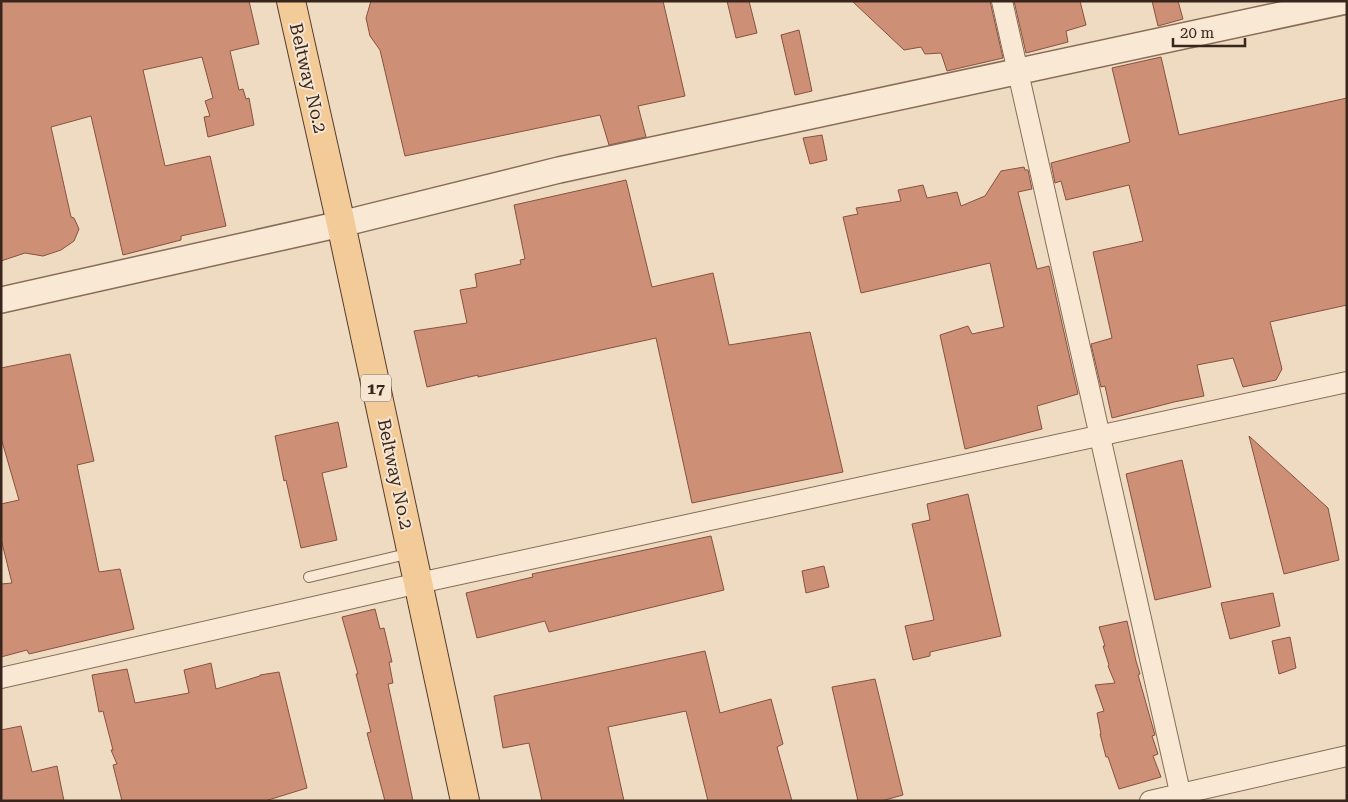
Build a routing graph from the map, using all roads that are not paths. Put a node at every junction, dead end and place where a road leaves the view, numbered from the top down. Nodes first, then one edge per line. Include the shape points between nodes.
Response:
1 (291, 1) edge
2 (1002, 1) edge
3 (1346, 1) edge
4 (1018, 71) junction
5 (340, 224) junction
6 (1, 300) edge
7 (1347, 382) edge
8 (1100, 436) junction
9 (412, 553) junction
10 (309, 577) dead end
11 (419, 583) junction
12 (1, 678) edge
13 (1347, 756) edge
14 (1181, 797) edge
15 (465, 801) edge
16 (1150, 801) edge

1 - 5 main road, Beltway No.2 / 17
2 - 4 street
3 - 4 street
4 - 5 street via 559,170
4 - 8 street
5 - 6 street
5 - 9 main road, Beltway No.2 / 17
7 - 8 street
8 - 11 street
8 - 14 street
9 - 10 lane
9 - 11 main road, Beltway No.2 / 17
11 - 12 street
11 - 15 main road, Beltway No.2 / 17
13 - 14 street
14 - 16 street

